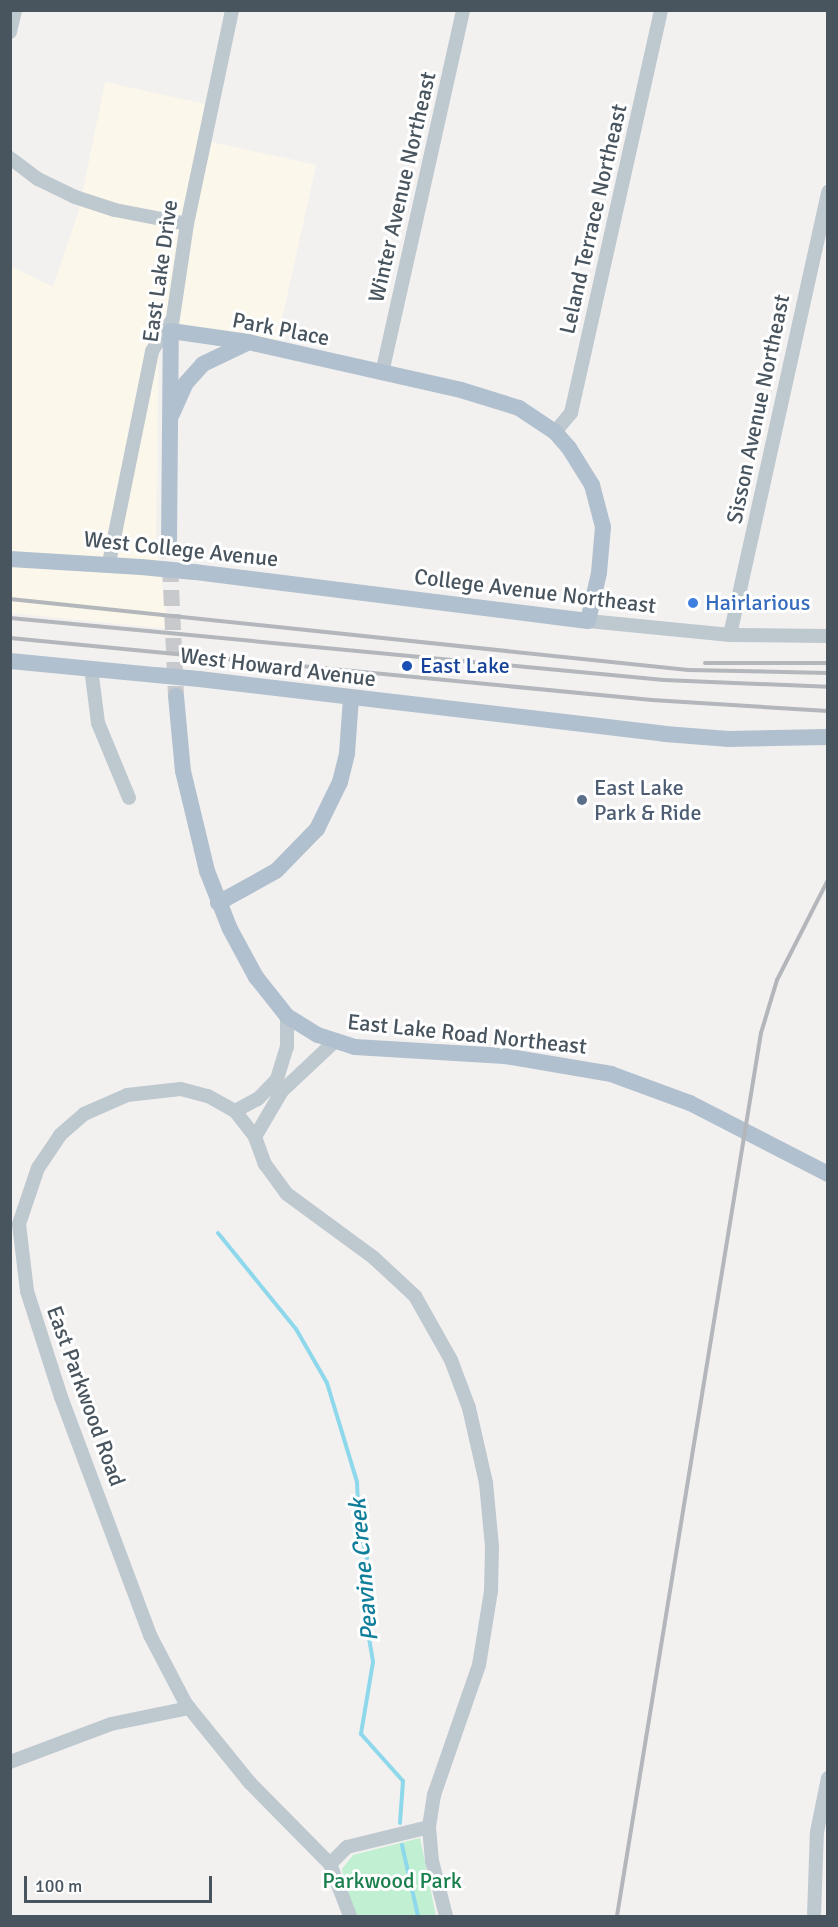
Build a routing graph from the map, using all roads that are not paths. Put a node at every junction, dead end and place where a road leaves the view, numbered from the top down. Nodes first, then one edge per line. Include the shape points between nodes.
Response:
1 (15, 10) edge
2 (232, 10) edge
3 (463, 10) edge
4 (661, 10) edge
5 (10, 32) edge
6 (10, 158) edge
7 (828, 192) edge
8 (187, 224) junction
9 (171, 327) junction
10 (248, 342) junction
11 (382, 373) junction
12 (168, 424) junction
13 (555, 432) junction
14 (168, 542) tunnel mouth
15 (10, 559) edge
16 (109, 563) junction
17 (346, 589) joint
18 (588, 621) junction
19 (730, 635) junction
20 (828, 636) edge
21 (10, 661) edge
22 (91, 668) junction
23 (176, 696) tunnel mouth
24 (351, 698) junction
25 (828, 737) edge
26 (129, 798) dead end
27 (218, 903) junction
28 (287, 1016) junction
29 (334, 1042) junction
30 (235, 1112) junction
31 (255, 1137) junction
32 (828, 1174) edge
33 (189, 1708) junction
34 (10, 1762) edge
35 (828, 1778) edge
36 (429, 1827) junction
37 (330, 1864) junction
38 (350, 1917) edge
39 (446, 1917) edge
40 (813, 1917) edge

1 - 5 street
2 - 8 street, East Lake Drive
3 - 11 street, Winter Avenue Northeast
4 - 13 street, Leland Terrace Northeast via 571,413
6 - 8 street via 38,179 75,197 115,210
7 - 19 street, Sisson Avenue Northeast
8 - 9 street, East Lake Drive
9 - 10 main road, Park Place
9 - 12 main road, East Lake Drive
9 - 16 street via 156,340 150,359
10 - 11 main road, Park Place
10 - 12 main road via 203,364 186,383
11 - 13 main road, Park Place via 495,399 519,408
12 - 14 main road, East Lake Drive
13 - 18 main road via 592,485 603,527 599,573
15 - 16 main road, West College Avenue
16 - 17 main road, West College Avenue, bridge
17 - 18 main road, College Avenue Northeast
18 - 19 street, College Avenue Northeast
19 - 20 street, College Avenue Northeast
21 - 22 main road, West Howard Avenue
22 - 24 main road, West Howard Avenue, bridge
22 - 26 street via 98,723
23 - 27 main road, East Lake Road Northeast via 183,771
24 - 25 main road, West Howard Avenue via 665,734 729,739
24 - 27 main road via 340,782 317,829 276,872
27 - 28 main road, East Lake Road Northeast via 256,977
28 - 29 main road, East Lake Road Northeast
28 - 30 street via 287,1047 277,1079 258,1099
29 - 31 street via 282,1091
29 - 32 main road, East Lake Road Northeast via 374,1051 505,1056 610,1074 690,1103
30 - 31 street
30 - 33 street, East Parkwood Road via 208,1096 182,1089 140,1091 96,1106 60,1135 38,1168 20,1224 27,1291 57,1387 150,1635
31 - 36 street via 265,1164 287,1194 374,1258 415,1296 439,1335 469,1408 490,1512 491,1591 479,1665 434,1795
33 - 34 street via 111,1724
33 - 37 street, East Parkwood Road via 250,1783
35 - 40 street via 817,1832
36 - 37 street via 347,1847
36 - 39 street via 432,1861
37 - 38 street, East Parkwood Road

